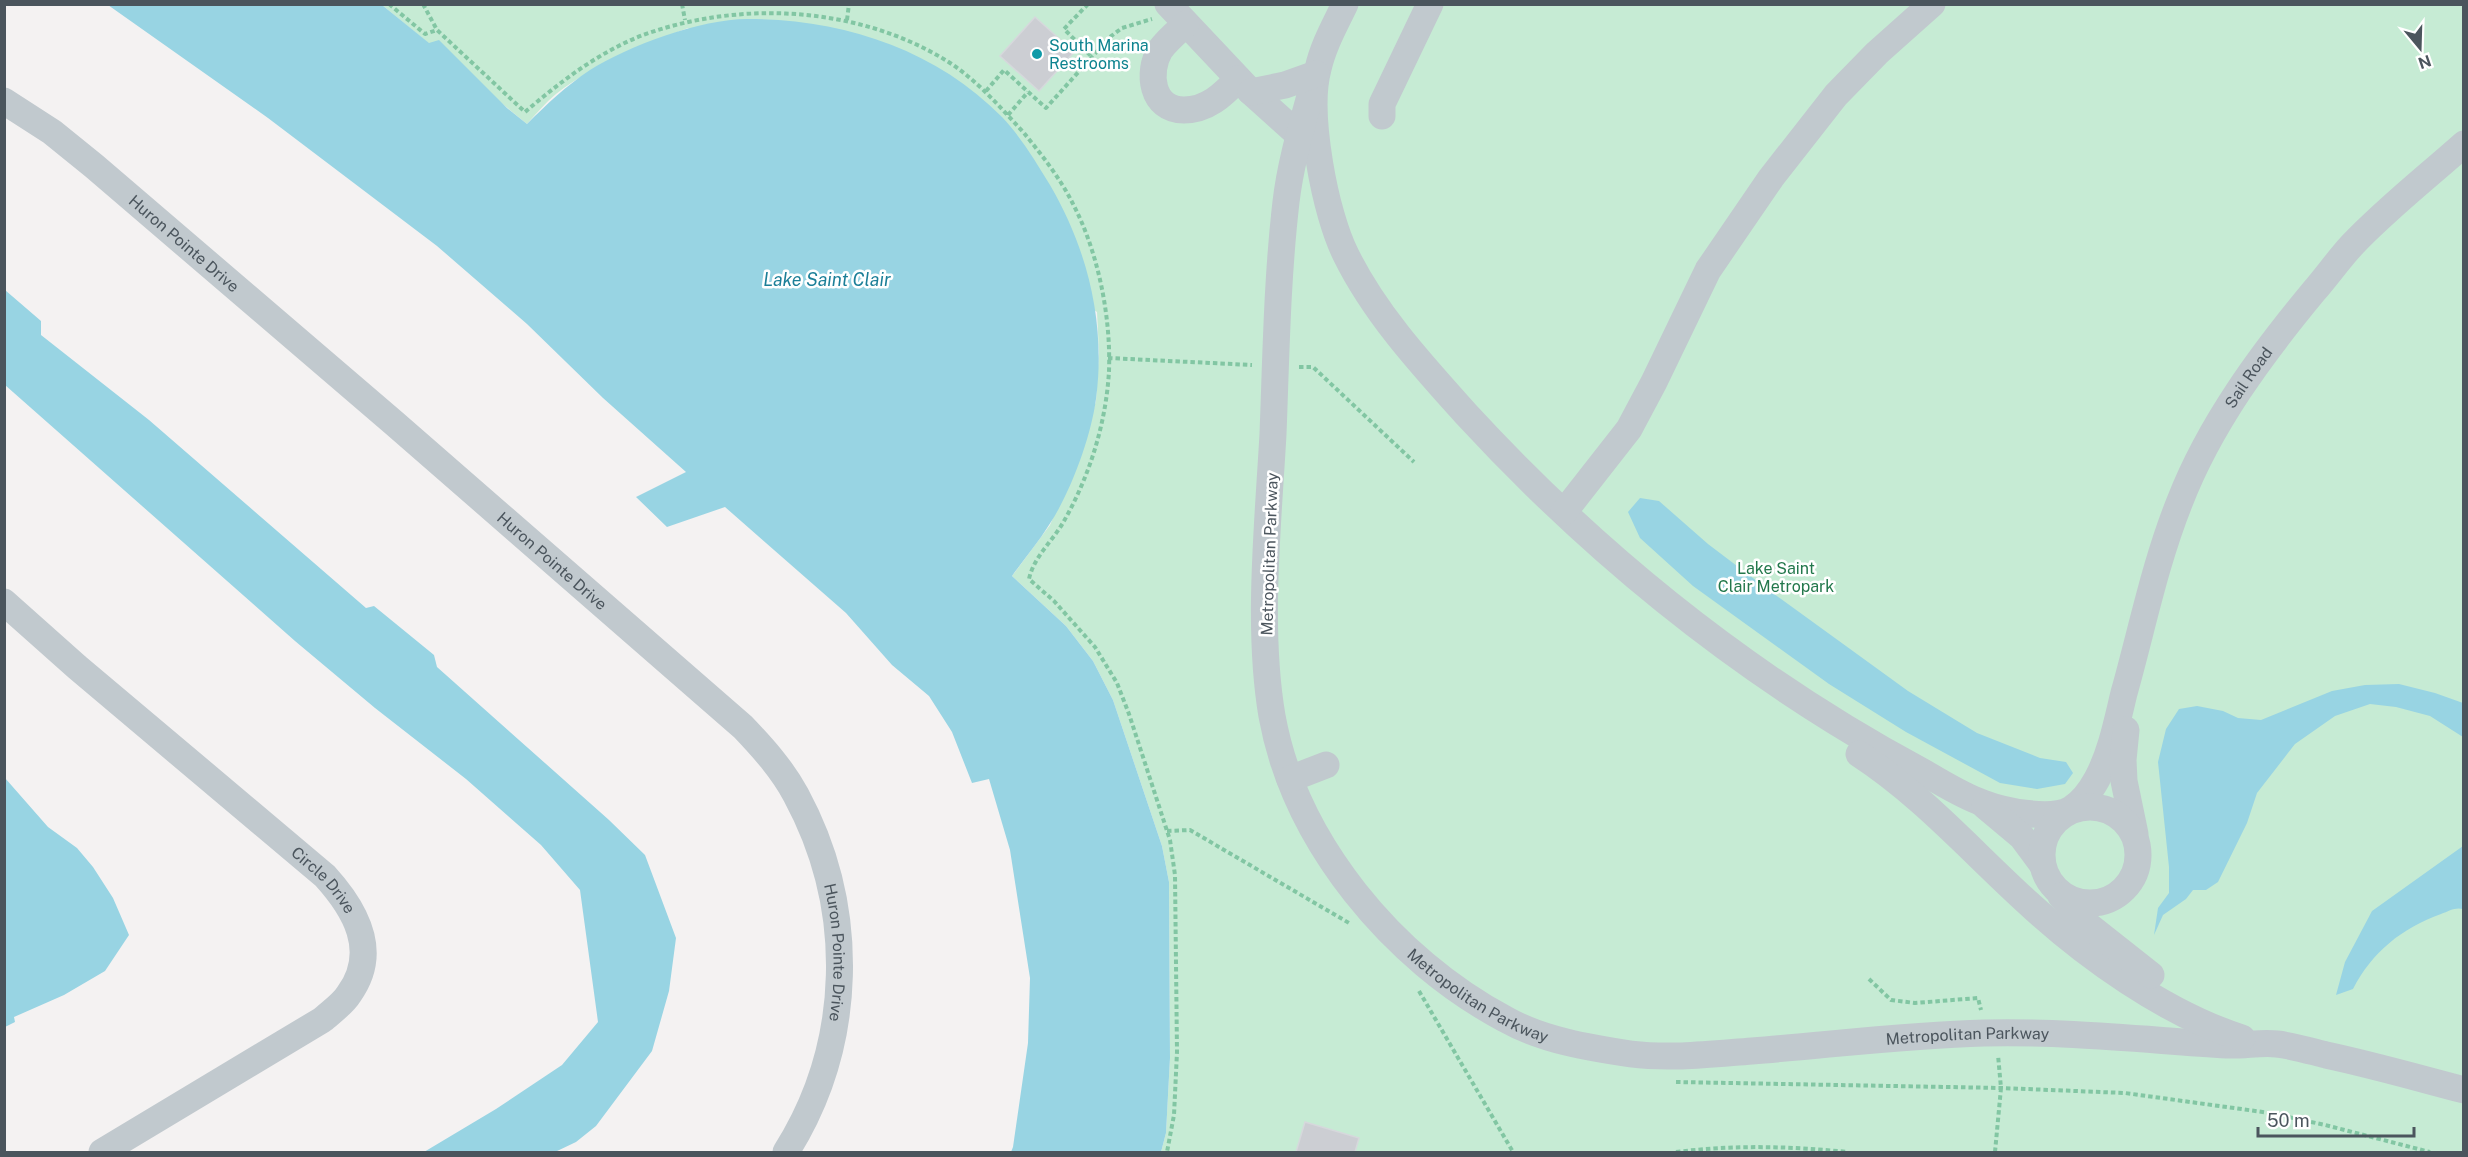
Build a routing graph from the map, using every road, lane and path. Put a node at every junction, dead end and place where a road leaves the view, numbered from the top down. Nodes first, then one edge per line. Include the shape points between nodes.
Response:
1 (389, 4) edge
2 (423, 4) edge
3 (682, 4) edge
4 (849, 4) edge
5 (1088, 4) edge
6 (1345, 4) edge
7 (1430, 4) edge
8 (1932, 4) edge
9 (1171, 14) edge
10 (685, 20) junction
11 (847, 20) junction
12 (437, 30) junction
13 (1092, 57) junction
14 (1318, 66) junction
15 (1245, 85) junction
16 (986, 91) junction
17 (1028, 92) junction
18 (4, 101) edge
19 (1008, 115) junction
20 (1382, 116) dead end
21 (1299, 136) junction
22 (2463, 144) edge
23 (1319, 155) junction
24 (1564, 512) junction
25 (4, 602) edge
26 (1756, 670) junction
27 (2130, 672) junction
28 (1326, 765) dead end
29 (1290, 778) junction
30 (1982, 803) junction
31 (2068, 811) junction
32 (1167, 831) junction
33 (2136, 838) junction
34 (2042, 864) junction
35 (2057, 891) junction
36 (1355, 927) dead end
37 (1869, 979) dead end
38 (1426, 994) dead end
39 (1982, 1033) junction
40 (2276, 1044) junction
41 (1670, 1081) dead end
42 (2001, 1088) junction
43 (2463, 1090) edge
44 (102, 1152) edge
45 (786, 1152) edge
46 (1167, 1152) edge
47 (1513, 1152) edge
48 (1676, 1152) edge
49 (1847, 1152) edge
50 (1995, 1152) edge
51 (2430, 1152) edge

1 - 12 path via 425,34
2 - 12 path
3 - 10 path
4 - 11 path
5 - 13 path via 1064,29
6 - 14 street, Metropolitan Parkway
7 - 20 street via 1382,104
8 - 24 street via 1836,95 1771,178 1708,270 1629,429
9 - 13 path via 1122,28
9 - 15 street
9 - 15 street via 1152,82 1164,103 1182,110
10 - 11 path via 732,12 788,11
10 - 12 path via 611,51 555,86 525,112
11 - 16 path via 903,39 948,62
13 - 17 path via 1046,108
14 - 15 street via 1286,85
14 - 21 street, Metropolitan Parkway
14 - 23 street via 1314,107
15 - 21 street
16 - 17 path via 1004,70
16 - 19 path
17 - 19 path
18 - 45 street, Huron Pointe Drive via 94,166 735,719 772,758 795,794 825,865 836,915 840,978 829,1059 817,1093
19 - 32 path via 1035,146 1072,202 1102,295 1106,322 1108,371 1100,435 1062,524 1032,565 1029,579 1095,647 1117,683
21 - 23 street
21 - 29 street, Metropolitan Parkway via 1286,200 1279,295 1266,620 1266,671 1273,722
22 - 27 street, Sail Road via 2353,244 2287,324 2222,418 2197,461 2176,511 2158,561
23 - 24 street via 1342,249 1386,320 1449,395
24 - 26 street via 1680,614
25 - 44 street, Circle Drive via 325,876 346,899 363,944 362,967 349,994 322,1020
26 - 30 street via 1899,759
26 - 40 street via 1788,707 1880,768 2063,934 2110,968 2154,997 2209,1024 2240,1037
27 - 31 street via 2099,776
27 - 33 street via 2123,760
28 - 29 street
29 - 39 street, Metropolitan Parkway via 1316,834 1388,933 1434,974 1508,1022 1592,1047 1692,1056
30 - 31 street via 2026,814
30 - 34 street via 2022,837
31 - 33 street via 2084,807 2116,813
31 - 34 street via 2046,833
32 - 36 path via 1190,830
32 - 46 path via 1175,875 1178,1052 1174,1116
33 - 35 street via 2136,870 2116,896 2086,903
34 - 35 street
35 - 40 street via 2089,926 2169,988
37 - 39 path via 1891,1000 1915,1004 1978,998
38 - 47 path via 1419,991
39 - 40 street, Metropolitan Parkway
39 - 42 path via 1983,1049 1997,1049
40 - 43 street, Metropolitan Parkway
41 - 42 path
42 - 50 path
42 - 51 path via 2125,1093 2270,1113
48 - 49 path via 1799,1147

